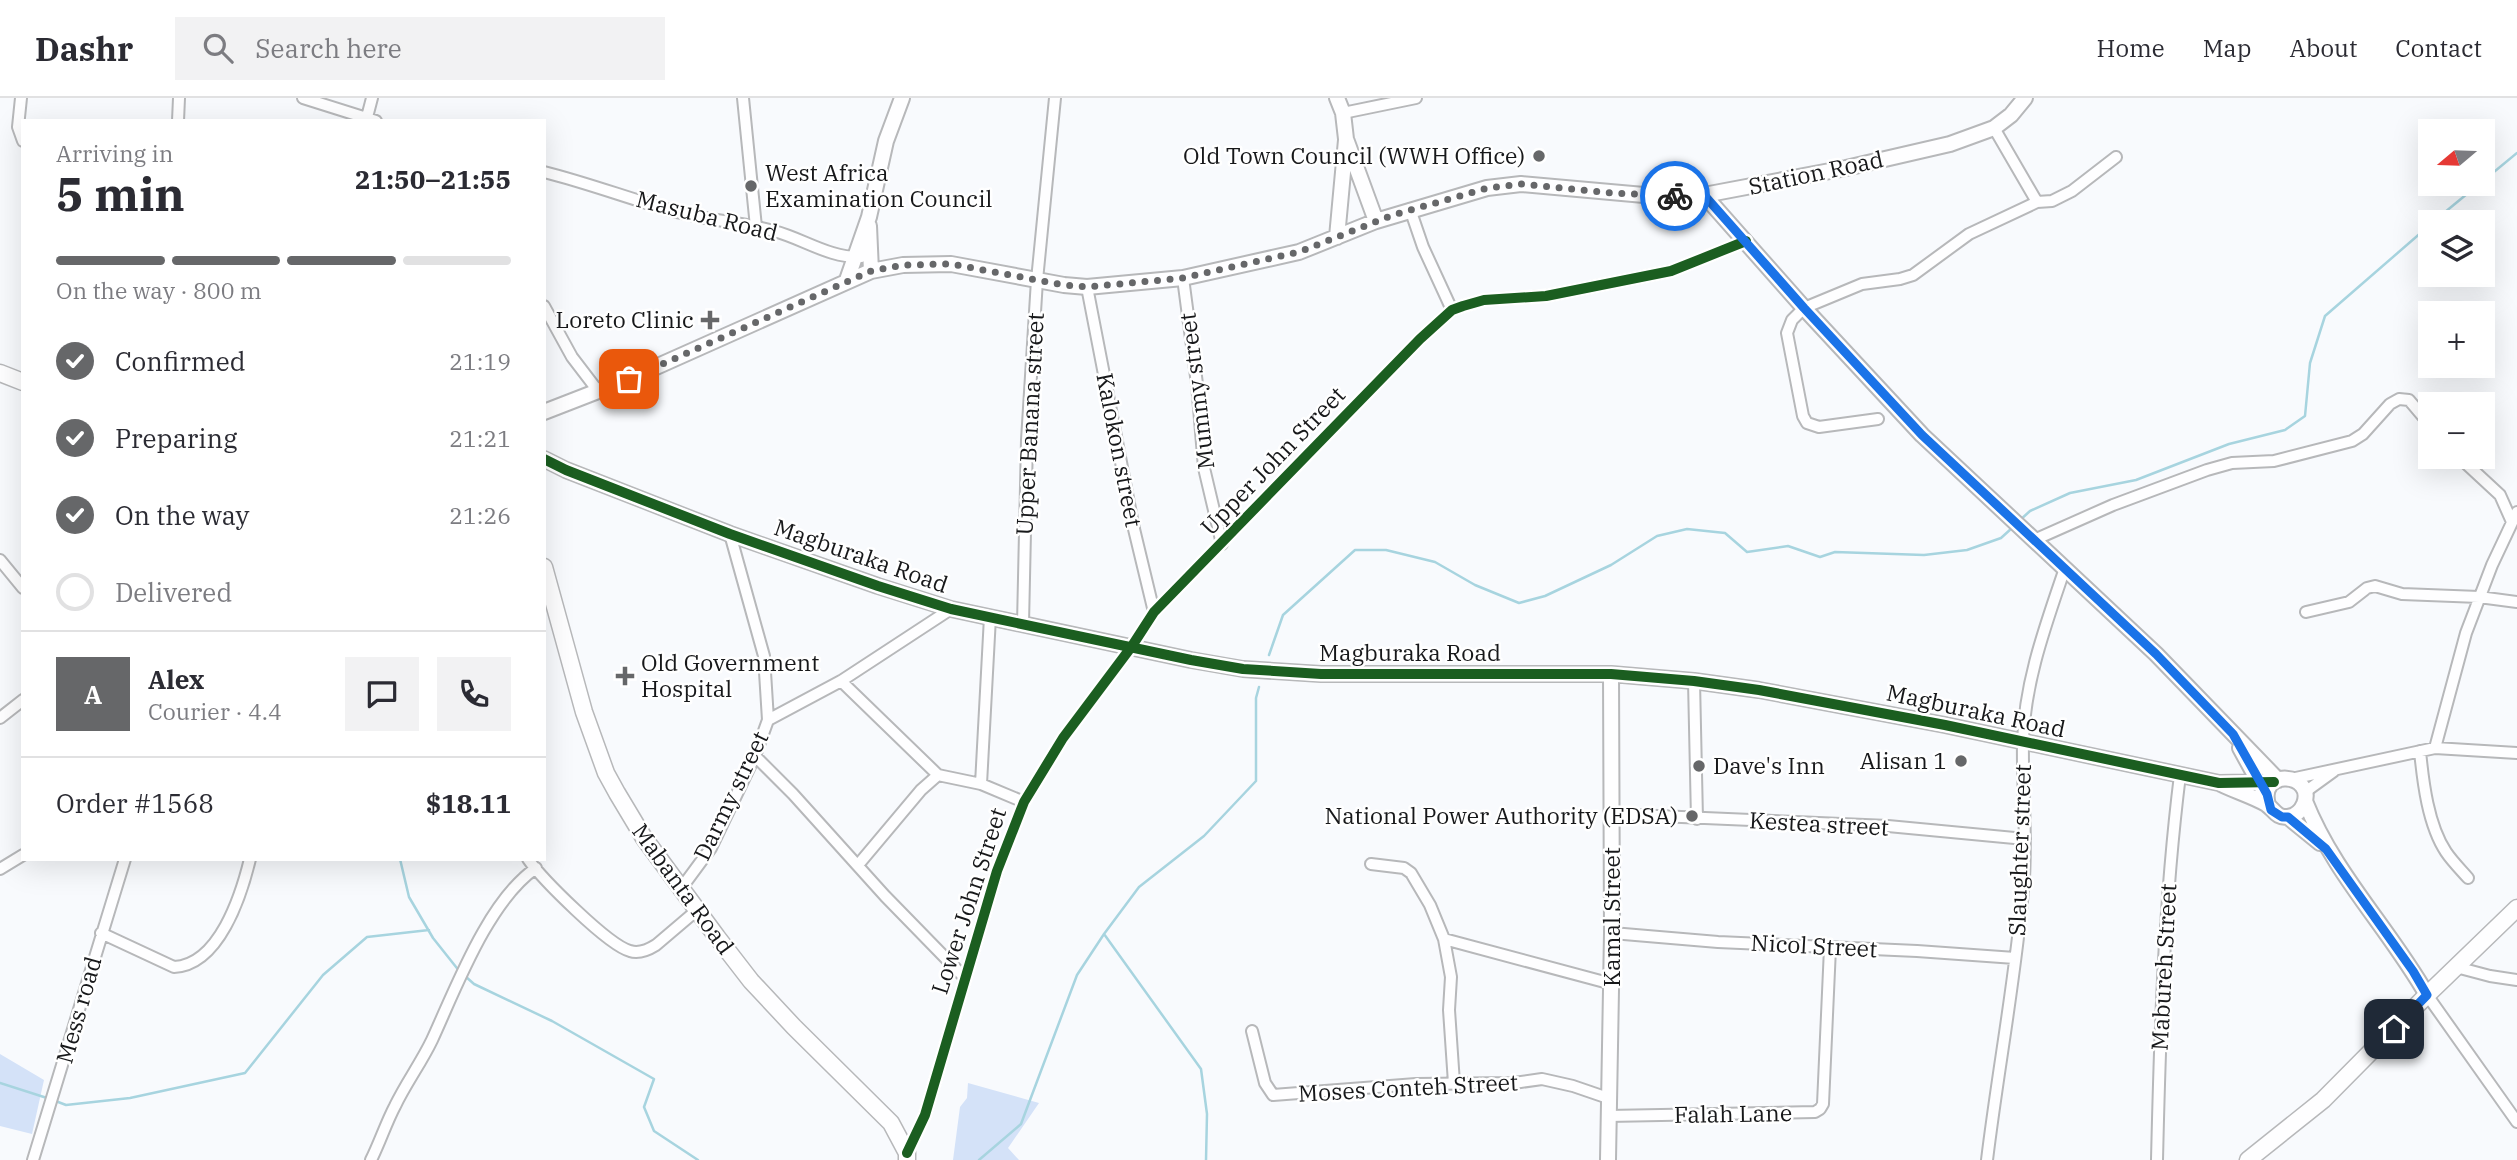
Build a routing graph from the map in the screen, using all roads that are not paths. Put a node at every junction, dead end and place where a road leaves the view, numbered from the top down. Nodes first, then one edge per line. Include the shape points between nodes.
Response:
1 (21, 98) edge
2 (179, 98) edge
3 (303, 98) edge
4 (372, 98) edge
5 (743, 98) edge
6 (902, 98) edge
7 (1055, 98) edge
8 (1337, 98) edge
9 (1416, 98) edge
10 (2025, 98) edge
11 (1343, 113) junction
12 (178, 119) edge
13 (366, 119) edge
14 (369, 119) edge
15 (1994, 128) junction
16 (21, 139) edge
17 (1346, 139) junction
18 (2116, 157) dead end
19 (546, 173) edge
20 (1704, 195) junction
21 (2037, 202) junction
22 (1410, 209) junction
23 (869, 217) junction
24 (1376, 221) junction
25 (756, 227) junction
26 (1337, 237) junction
27 (1745, 242) junction
28 (854, 257) junction
29 (870, 264) junction
30 (1183, 278) junction
31 (847, 279) junction
32 (1037, 280) junction
33 (1087, 287) junction
34 (1804, 308) junction
35 (1452, 310) junction
36 (549, 329) edge
37 (0, 373) edge
38 (21, 381) edge
39 (598, 391) junction
40 (546, 410) edge
41 (2418, 411) edge
42 (1878, 419) dead end
43 (546, 460) edge
44 (2473, 469) edge
45 (566, 470) junction
46 (546, 471) edge
47 (2514, 517) edge
48 (730, 534) junction
49 (2031, 538) junction
50 (1222, 544) junction
51 (0, 560) edge
52 (2065, 568) junction
53 (546, 574) edge
54 (21, 586) edge
55 (2479, 597) junction
56 (2517, 602) edge
57 (951, 609) junction
58 (1154, 612) junction
59 (2306, 612) dead end
60 (990, 617) junction
61 (1023, 624) junction
62 (1132, 646) junction
63 (1611, 674) junction
64 (841, 681) junction
65 (1694, 681) junction
66 (21, 702) edge
67 (0, 718) edge
68 (768, 720) junction
69 (2233, 734) junction
70 (2023, 742) junction
71 (2435, 748) junction
72 (2420, 751) junction
73 (2517, 753) edge
74 (755, 756) junction
75 (2339, 768) junction
76 (938, 775) junction
77 (2180, 775) junction
78 (2257, 781) junction
79 (2219, 783) junction
80 (981, 784) junction
81 (2275, 788) junction
82 (2305, 797) junction
83 (1024, 802) junction
84 (1612, 814) junction
85 (2288, 817) junction
86 (1697, 819) junction
87 (2025, 839) junction
88 (2326, 849) junction
89 (21, 856) edge
90 (124, 861) edge
91 (249, 861) edge
92 (530, 861) edge
93 (1371, 864) dead end
94 (858, 865) junction
95 (536, 868) junction
96 (0, 869) edge
97 (2468, 878) dead end
98 (680, 890) junction
99 (2517, 908) edge
100 (696, 911) junction
101 (101, 933) junction
102 (1612, 933) junction
103 (1444, 939) junction
104 (1830, 948) junction
105 (2015, 958) junction
106 (2456, 967) junction
107 (964, 977) junction
108 (2517, 980) edge
109 (1612, 984) junction
110 (2427, 995) junction
111 (1252, 1031) dead end
112 (1454, 1083) junction
113 (1608, 1098) junction
114 (1608, 1116) junction
115 (2517, 1122) edge
116 (907, 1156) edge
117 (33, 1160) edge
118 (371, 1160) edge
119 (1608, 1160) edge
120 (1987, 1160) edge
121 (2157, 1160) edge
122 (2248, 1160) edge

1 - 16 street
2 - 12 street
3 - 13 street
4 - 14 street
5 - 25 street
6 - 23 street via 886,141
7 - 32 street, Upper Banana street
8 - 11 street
9 - 11 street
10 - 15 street, Station Road
11 - 17 street
15 - 20 street, Station Road via 1924,150
15 - 21 street
17 - 24 street
17 - 26 street
18 - 21 street via 2072,191 2052,201
19 - 25 street, Masuba Road via 673,211
20 - 22 street, Station Road via 1655,196 1521,184
20 - 27 street
21 - 34 street via 1969,234 1913,275 1862,284
22 - 24 street, Station Road
22 - 35 street
23 - 28 street
23 - 29 street
24 - 26 street, Station Road
25 - 28 street, Masuba Road
26 - 30 street, Station Road via 1299,252
27 - 34 street
27 - 35 street via 1671,271 1546,296 1484,300
28 - 29 street, Masuba Road
28 - 31 street
29 - 31 street, Station Road
29 - 32 street, Station Road via 951,264
30 - 33 street, Station Road
30 - 50 street, Mummy street via 1204,467
31 - 39 street, Station Road
32 - 33 street, Station Road
32 - 61 street, Upper Banana street
33 - 58 street, Kalokon street
34 - 42 street via 1787,333 1807,423 1819,427
34 - 49 street via 1922,435
35 - 50 street, Upper John Street
36 - 39 street
37 - 38 main road
39 - 40 street, Station Road
41 - 49 street via 2409,400 2399,399 2352,441 2274,461 2232,463 2207,470
43 - 45 street, Magburaka Road
44 - 47 street via 2500,495
45 - 46 street, Magburaka Road
45 - 48 street, Magburaka Road
47 - 55 street
48 - 57 street, Magburaka Road
48 - 68 street, Darmy street via 764,656
49 - 52 street
50 - 58 street, Upper John Street
51 - 54 street
52 - 69 street
52 - 70 street, Slaughter street via 2042,641
53 - 98 main road, Mabanta Road via 606,773
55 - 56 street
55 - 59 street via 2402,594 2375,586 2349,602
55 - 71 street
57 - 60 street, Magburaka Road
57 - 64 street
58 - 62 street, Upper John Street
60 - 61 street, Magburaka Road
60 - 80 street
61 - 62 street, Magburaka Road
62 - 63 street, Magburaka Road via 1280,672
62 - 83 street, Lower John Street via 1063,738
63 - 65 street, Magburaka Road
63 - 84 street, Kamal Street
64 - 68 street
64 - 76 street
65 - 70 street, Magburaka Road
65 - 86 street
66 - 67 street
68 - 74 street, Darmy street
69 - 78 street
69 - 81 street
70 - 77 street, Magburaka Road
70 - 87 street, Slaughter street
71 - 72 street
71 - 73 street
72 - 75 street
72 - 97 street via 2432,818 2445,851
74 - 94 street
74 - 98 street, Darmy street via 711,848
75 - 81 street
75 - 82 street
76 - 80 street
76 - 94 street
77 - 79 street, Magburaka Road
77 - 121 street, Mabureh Street via 2168,886
78 - 79 street, Magburaka Road
78 - 81 street, Magburaka Road
79 - 81 street, Magburaka Road
80 - 83 street
81 - 82 street via 2297,782
81 - 85 street via 2276,814
82 - 85 street via 2299,812
82 - 88 street
83 - 107 street, Lower John Street
84 - 86 street, Kestea street
84 - 102 street, Kamal Street
85 - 88 street
86 - 87 street, Kestea street via 1888,827
87 - 105 street, Slaughter street
88 - 110 street
89 - 96 street
90 - 101 street, Mess road
91 - 101 street via 225,927 211,947 182,967
92 - 95 street
93 - 103 street via 1405,868 1411,873
94 - 107 street
95 - 100 street via 582,917 632,953 650,949
95 - 118 street via 502,905 462,973
98 - 100 main road, Mabanta Road
99 - 106 main road
100 - 116 main road, Mabanta Road via 776,1009 891,1123
101 - 117 street, Mess road
102 - 104 street, Nicol Street
102 - 109 street, Kamal Street
103 - 109 street
103 - 112 street via 1451,977
104 - 105 street, Nicol Street
104 - 114 street, Falah Lane via 1820,1109
105 - 120 street, Slaughter street
106 - 108 street
106 - 110 main road
107 - 116 street, Lower John Street via 925,1115
109 - 113 street, Kamal Street
110 - 115 street
110 - 122 main road via 2323,1100
111 - 112 street, Moses Conteh Street via 1265,1083 1273,1095
112 - 113 street, Moses Conteh Street via 1542,1079
113 - 114 street, Kamal Street
114 - 119 street, Kamal Street

